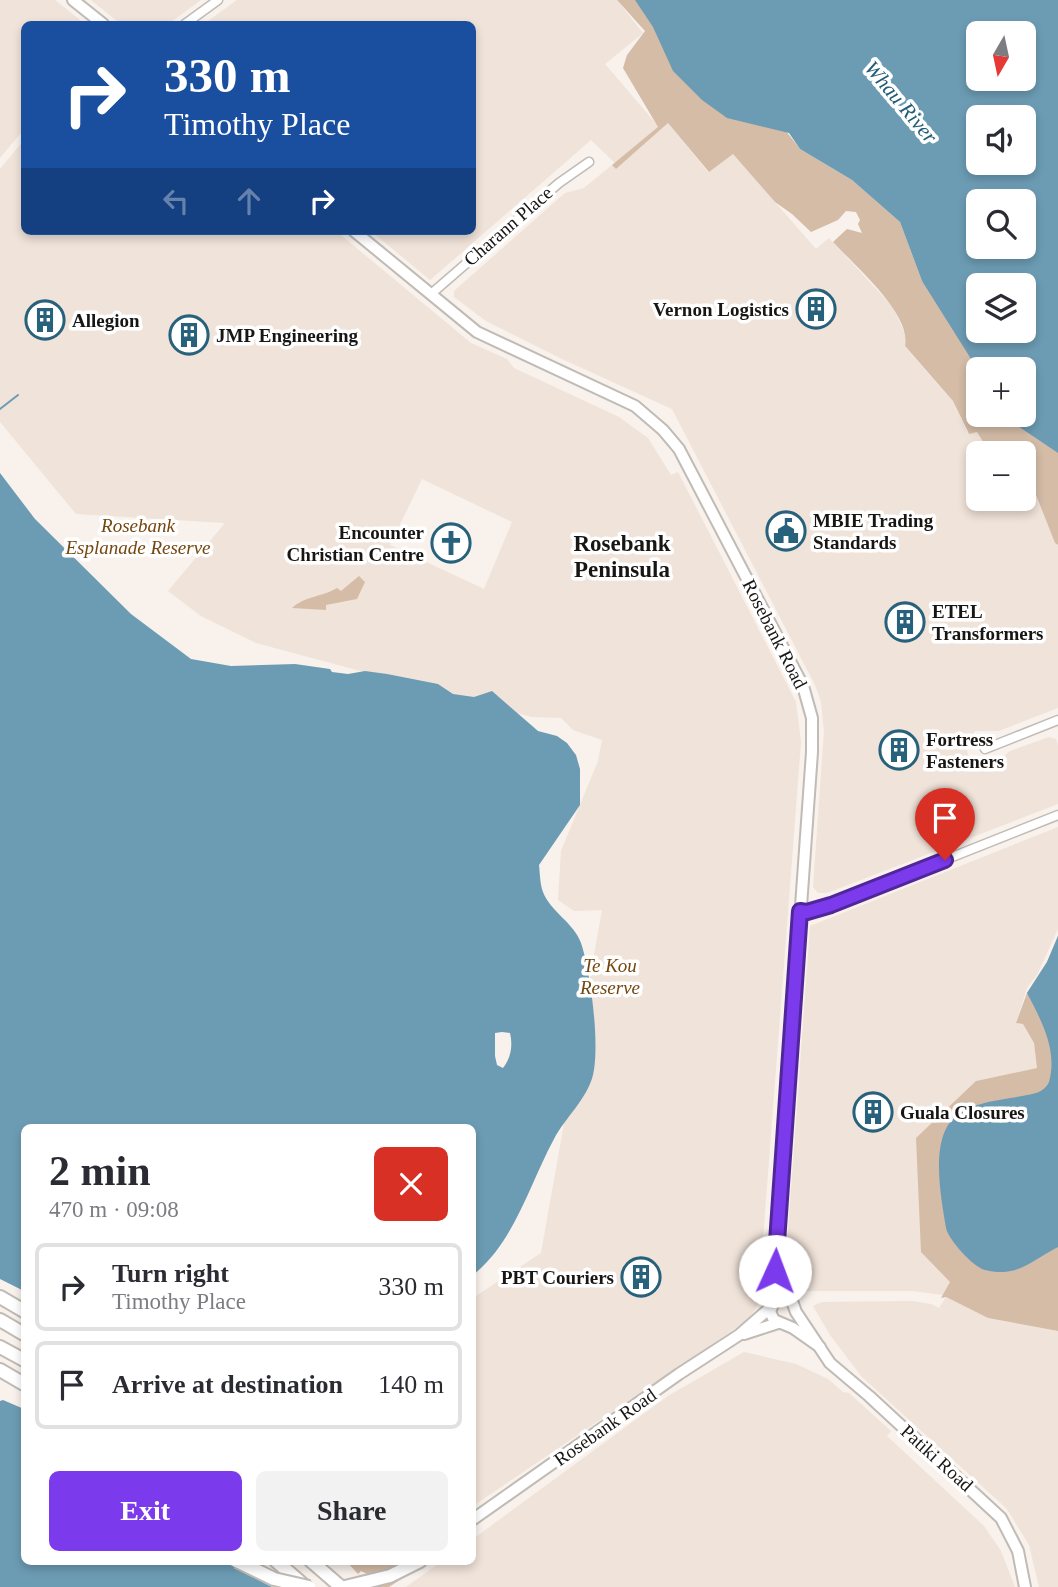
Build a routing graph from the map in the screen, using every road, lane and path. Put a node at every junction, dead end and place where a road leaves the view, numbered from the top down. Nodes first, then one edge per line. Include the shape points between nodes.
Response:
1 (73, 0) edge
2 (218, 0) edge
3 (99, 21) edge
4 (190, 21) edge
5 (589, 162) dead end
6 (359, 235) edge
7 (431, 294) junction
8 (1058, 720) edge
9 (985, 749) dead end
10 (1058, 816) edge
11 (800, 911) junction
12 (775, 1271) junction
13 (0, 1297) edge
14 (783, 1298) junction
15 (771, 1307) junction
16 (21, 1309) edge
17 (796, 1312) junction
18 (0, 1320) edge
19 (780, 1323) junction
20 (21, 1332) edge
21 (739, 1335) junction
22 (0, 1347) edge
23 (820, 1348) junction
24 (21, 1358) edge
25 (0, 1370) edge
26 (21, 1382) edge
27 (476, 1517) edge
28 (245, 1565) edge
29 (281, 1565) edge
30 (316, 1565) edge
31 (412, 1565) edge
32 (308, 1587) edge
33 (343, 1587) edge
34 (1025, 1587) edge

1 - 3 main road
2 - 4 street
5 - 7 street, Charann Place
6 - 7 main road, Rosebank Road
7 - 11 main road, Rosebank Road via 486,337 635,406 679,449 800,680 810,708 812,752
8 - 9 street
10 - 11 street via 831,905
11 - 12 main road, Rosebank Road
12 - 14 main road, Rosebank Road
12 - 15 main road, Rosebank Road
13 - 16 highway
14 - 15 main road
14 - 17 main road via 792,1301
15 - 19 main road via 771,1315
15 - 21 main road, Rosebank Road
17 - 19 main road via 793,1320
17 - 23 main road, Patiki Road
18 - 20 highway
19 - 21 main road, Rosebank Road
19 - 23 main road, Patiki Road
21 - 27 main road, Rosebank Road
22 - 24 highway
23 - 34 main road, Patiki Road via 830,1363 1001,1518 1018,1551
25 - 26 highway
28 - 32 highway, bridge via 274,1579
29 - 32 highway
30 - 33 highway
31 - 33 highway via 390,1576

